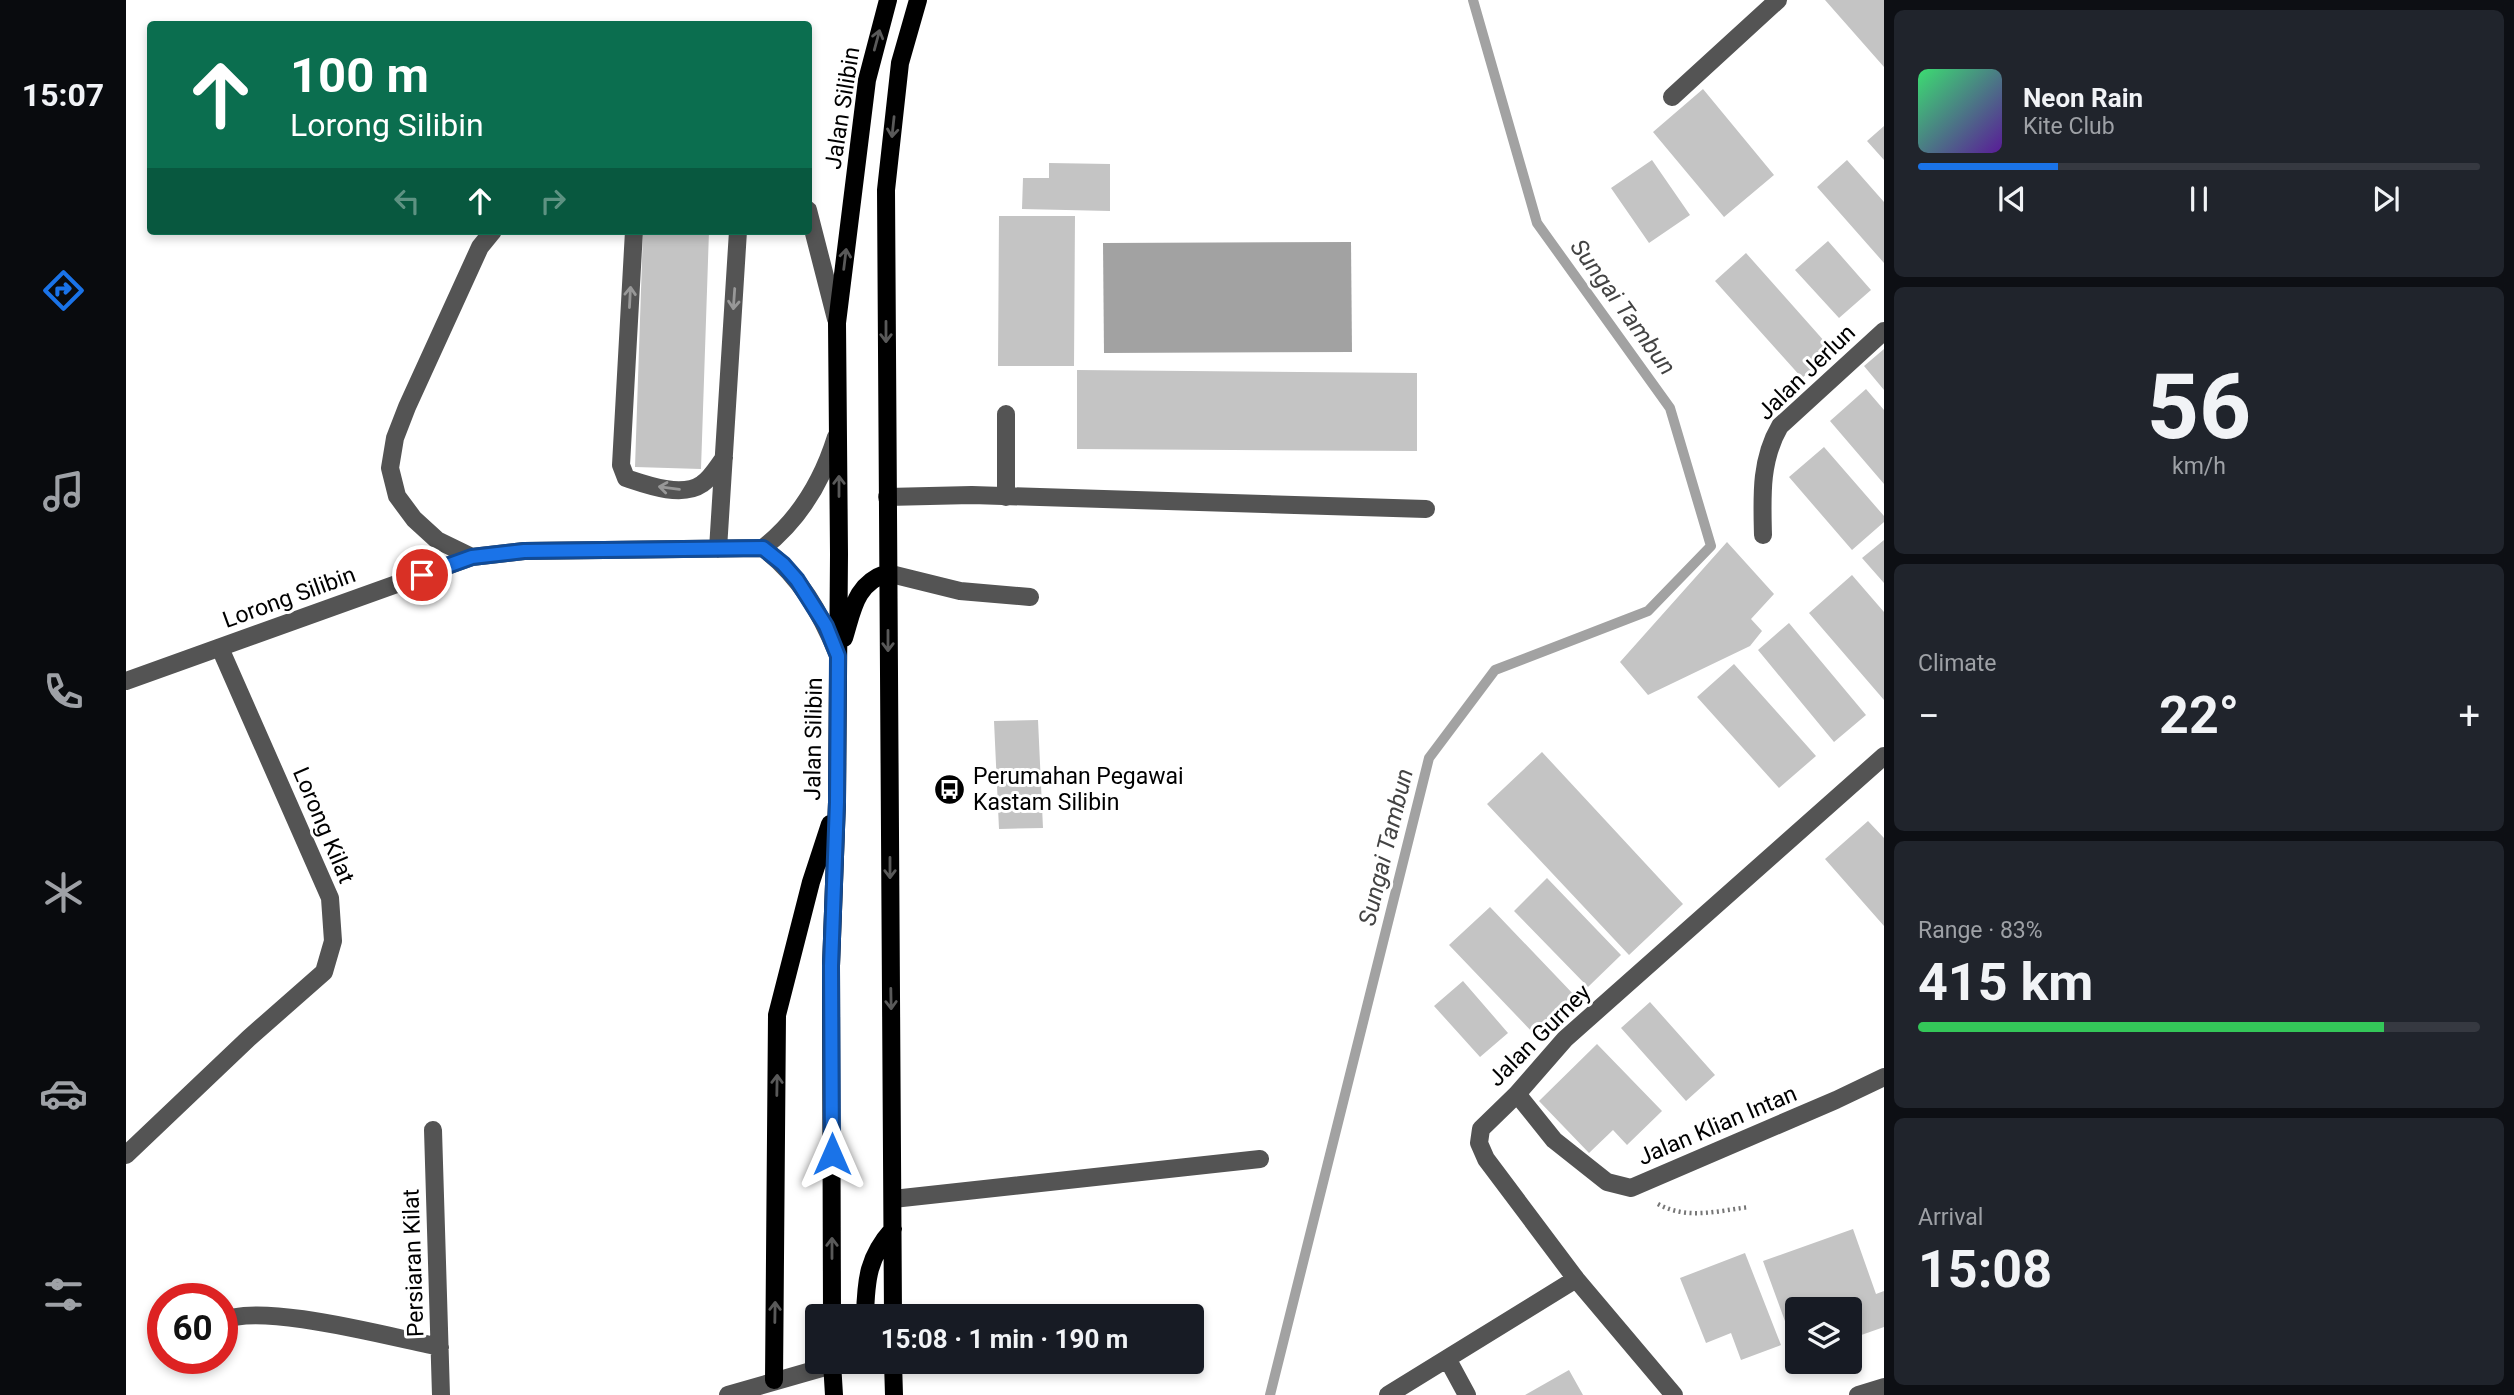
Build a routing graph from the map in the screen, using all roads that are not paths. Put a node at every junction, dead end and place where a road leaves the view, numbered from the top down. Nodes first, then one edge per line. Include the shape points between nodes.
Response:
1 (888, 0) edge
2 (918, 0) edge
3 (1778, 0) edge
4 (1672, 97) dead end
5 (812, 226) edge
6 (490, 235) edge
7 (634, 235) edge
8 (738, 235) edge
9 (837, 323) junction
10 (1884, 331) edge
11 (1006, 414) dead end
12 (838, 430) junction
13 (723, 458) junction
14 (887, 497) junction
15 (1006, 497) junction
16 (1426, 509) dead end
17 (1763, 535) dead end
18 (763, 548) junction
19 (718, 549) junction
20 (472, 557) junction
21 (887, 573) junction
22 (1030, 597) dead end
23 (220, 648) junction
24 (838, 656) junction
25 (126, 681) edge
26 (1884, 756) edge
27 (837, 802) junction
28 (1884, 1077) edge
29 (1517, 1094) junction
30 (433, 1130) dead end
31 (126, 1154) edge
32 (1260, 1159) dead end
33 (892, 1199) junction
34 (893, 1228) junction
35 (1576, 1279) junction
36 (832, 1304) edge
37 (866, 1304) edge
38 (893, 1304) edge
39 (238, 1316) edge
40 (440, 1348) junction
41 (1448, 1360) junction
42 (808, 1374) edge
43 (834, 1374) edge
44 (893, 1374) edge
45 (1884, 1387) edge
46 (774, 1388) edge
47 (441, 1395) edge
48 (728, 1395) edge
49 (834, 1395) edge
50 (894, 1395) edge
51 (1388, 1395) edge
52 (1467, 1395) edge
53 (1674, 1395) edge
54 (1858, 1395) edge

9 -> 1 main road, Jalan Silibin via 866,80
2 -> 14 main road via 900,63 886,190
3 - 4 street
5 - 9 street
6 - 20 street via 480,247 407,407 390,468 397,496 414,519 437,540
13 -> 7 street via 694,489 671,490 626,478 621,465
8 -> 13 street
9 - 12 main road, Jalan Silibin
10 - 17 street, Jalan Jerlun via 1780,426 1770,442 1761,483
11 - 15 street
12 - 18 street via 824,472 806,504
24 -> 12 main road, Jalan Silibin
13 - 19 street
14 - 15 street
14 - 21 main road
15 - 16 street
18 - 19 street, Lorong Silibin
18 - 24 street via 805,591
19 - 20 street, Lorong Silibin via 524,551
20 - 23 street, Lorong Silibin
21 - 22 street via 960,591
21 - 24 main road via 861,589
21 -> 33 main road
23 - 25 street, Lorong Silibin
23 - 31 street, Lorong Kilat via 330,898 333,940 324,972
24 - 27 main road, Jalan Silibin
26 - 29 street, Jalan Gurney via 1564,1038
36 -> 27 main road, Jalan Silibin via 831,966
46 -> 27 main road via 777,1015
28 - 29 street, Jalan Klian Intan via 1631,1188 1607,1182 1555,1140
29 - 35 street, Jalan Gurney via 1481,1129 1479,1143 1486,1159
30 - 40 street, Persiaran Kilat
32 - 33 street
33 - 34 main road
34 - 37 main road via 874,1253
34 - 38 main road
35 - 41 street
35 - 53 street, Jalan Gurney
39 - 40 street via 319,1322
40 - 47 street, Persiaran Kilat
41 - 51 street
41 - 52 street
42 - 46 street
43 - 49 main road
44 - 50 main road
45 - 54 street
46 - 48 street

